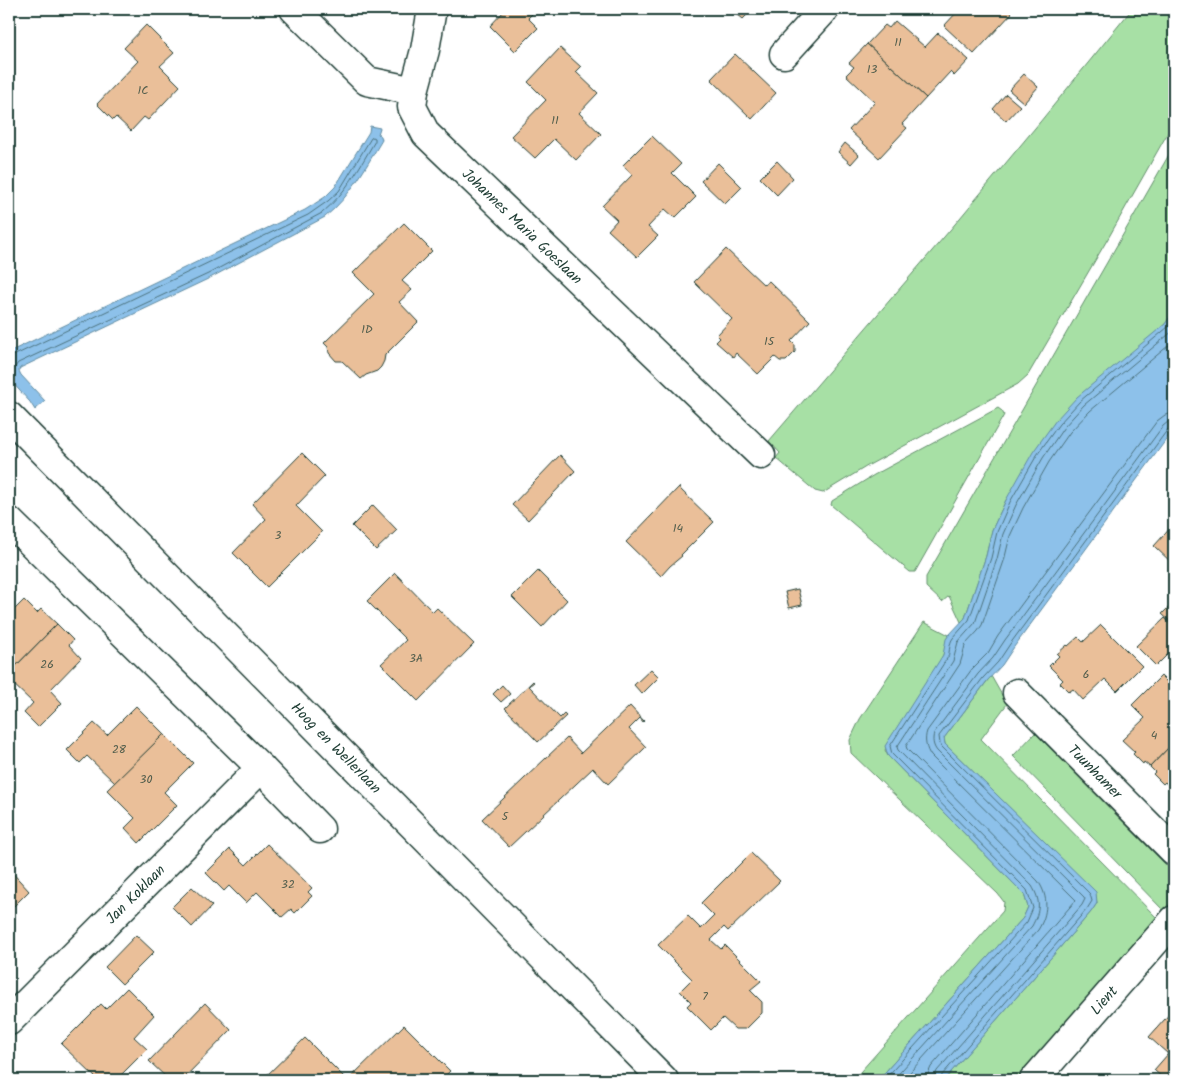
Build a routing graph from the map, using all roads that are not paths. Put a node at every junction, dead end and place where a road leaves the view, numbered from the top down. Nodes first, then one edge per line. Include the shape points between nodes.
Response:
1 (294, 9) edge
2 (432, 9) edge
3 (825, 9) edge
4 (784, 54) dead end
5 (414, 91) junction
6 (9, 416) edge
7 (760, 455) dead end
8 (9, 521) edge
9 (1017, 693) dead end
10 (260, 768) junction
11 (320, 828) dead end
12 (1174, 851) edge
13 (1174, 920) edge
14 (9, 1020) edge
15 (664, 1080) edge
16 (1034, 1080) edge

1 - 5 street via 367,81
2 - 5 street
3 - 4 street
5 - 7 street, Johannes Maria Goeslaan via 412,107 426,134
6 - 15 street, Hoog en Wellerlaan
8 - 10 street
9 - 12 street, Tuunhamer
10 - 11 street
10 - 14 street, Jan Koklaan
13 - 16 street, Lient

